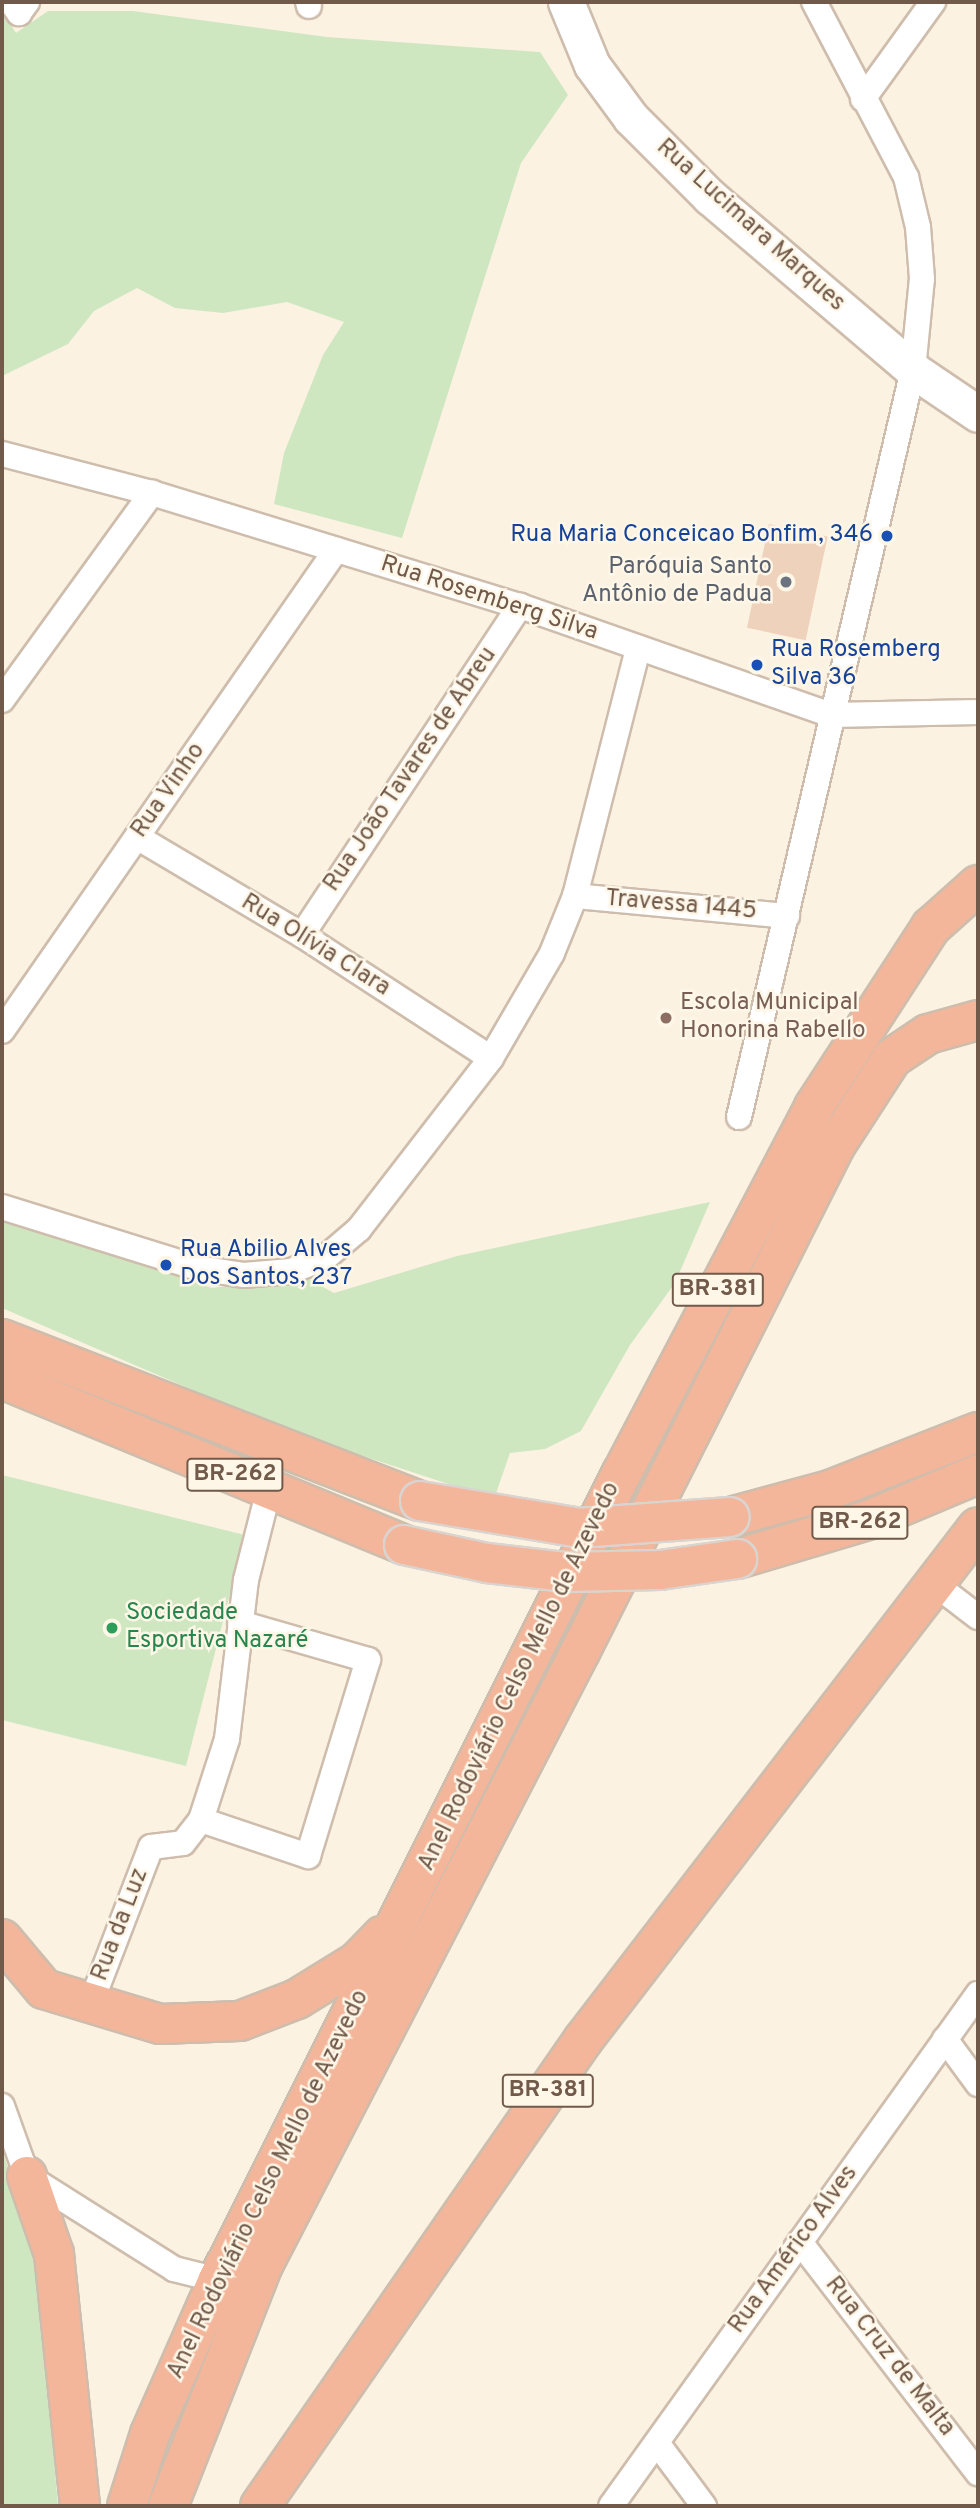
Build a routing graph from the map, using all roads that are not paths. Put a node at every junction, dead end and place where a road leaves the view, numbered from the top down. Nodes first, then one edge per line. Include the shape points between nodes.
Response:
1 (566, 2) edge
2 (814, 2) edge
3 (933, 2) edge
4 (863, 99) junction
5 (913, 370) junction
6 (978, 414) edge
7 (2, 454) edge
8 (152, 493) junction
9 (336, 550) junction
10 (520, 606) junction
11 (638, 648) junction
12 (2, 701) edge
13 (978, 712) edge
14 (831, 715) junction
15 (137, 837) junction
16 (978, 885) edge
17 (575, 896) junction
18 (787, 916) junction
19 (302, 935) junction
20 (978, 1020) edge
21 (2, 1031) edge
22 (491, 1058) junction
23 (739, 1117) dead end
24 (2, 1207) edge
25 (2, 1339) edge
26 (2, 1379) edge
27 (65, 1407) junction
28 (2, 1412) edge
29 (978, 1432) edge
30 (978, 1474) edge
31 (269, 1489) junction
32 (978, 1527) edge
33 (935, 1584) junction
34 (978, 1617) edge
35 (240, 1623) junction
36 (201, 1820) junction
37 (400, 1919) junction
38 (2, 1939) edge
39 (978, 1994) edge
40 (91, 2003) junction
41 (945, 2039) junction
42 (978, 2084) edge
43 (2, 2106) edge
44 (26, 2176) junction
45 (800, 2242) junction
46 (218, 2280) junction
47 (657, 2443) junction
48 (978, 2473) edge
49 (80, 2506) edge
50 (127, 2506) edge
51 (168, 2506) edge
52 (260, 2506) edge
53 (611, 2506) edge
54 (704, 2506) edge

1 - 5 street, Rua Lucimara Marques via 592,65 631,118 710,197
2 - 4 street
3 - 4 street
4 - 5 street via 906,177 918,227 922,279
5 - 6 street, Rua Lucimara Marques
5 - 14 street
7 - 8 street, Rua Rosemberg Silva
8 - 9 street, Rua Rosemberg Silva
8 - 12 street
9 - 10 street, Rua Rosemberg Silva
9 - 15 street, Rua Vinho
10 - 11 street, Rua Rosemberg Silva
10 - 19 street, Rua João Tavares de Abreu
11 - 14 street, Rua Rosemberg Silva
11 - 17 street
13 - 14 street, Rua Rosemberg Silva
14 - 18 street
15 - 19 street, Rua Olívia Clara
15 - 21 street, Rua Vinho
16 - 37 highway, Anel Rodoviário Celso Mello de Azevedo / BR-381 via 931,927 814,1107 622,1473
17 - 18 street, Travessa 1445
17 - 22 street via 552,953
18 - 23 street
19 - 22 street, Rua Olívia Clara
20 - 51 highway via 928,1034 891,1058 835,1146 580,1652 262,2265
22 - 24 street via 359,1229 325,1258 291,1271 244,1275 198,1268
25 - 29 highway, BR-262, bridge via 420,1501 579,1528 730,1517 830,1490
26 - 27 highway, BR-262
27 - 28 highway
27 - 31 highway, BR-262
30 - 31 highway, BR-262, bridge via 871,1520 737,1559 660,1570 566,1572 404,1545
31 - 35 street
32 - 33 highway, BR-381
33 - 34 street
33 - 52 highway, BR-381 via 583,2040
35 - 36 street via 227,1739
35 - 36 street via 368,1660 308,1856
36 - 40 street, Rua da Luz via 183,1843 152,1847
37 - 40 highway via 347,1968 297,1999 240,2021 160,2024
37 - 46 highway, Anel Rodoviário Celso Mello de Azevedo / BR-381
38 - 40 highway via 44,1989
39 - 41 street, Rua Américo Alves
41 - 42 street
41 - 45 street, Rua Américo Alves
43 - 44 street
44 - 46 street via 174,2269
44 - 49 highway via 54,2253
45 - 47 street, Rua Américo Alves
45 - 48 street, Rua Cruz de Malta
46 - 50 highway, Anel Rodoviário Celso Mello de Azevedo / BR-381 via 150,2434
47 - 53 street, Rua Américo Alves
47 - 54 street

